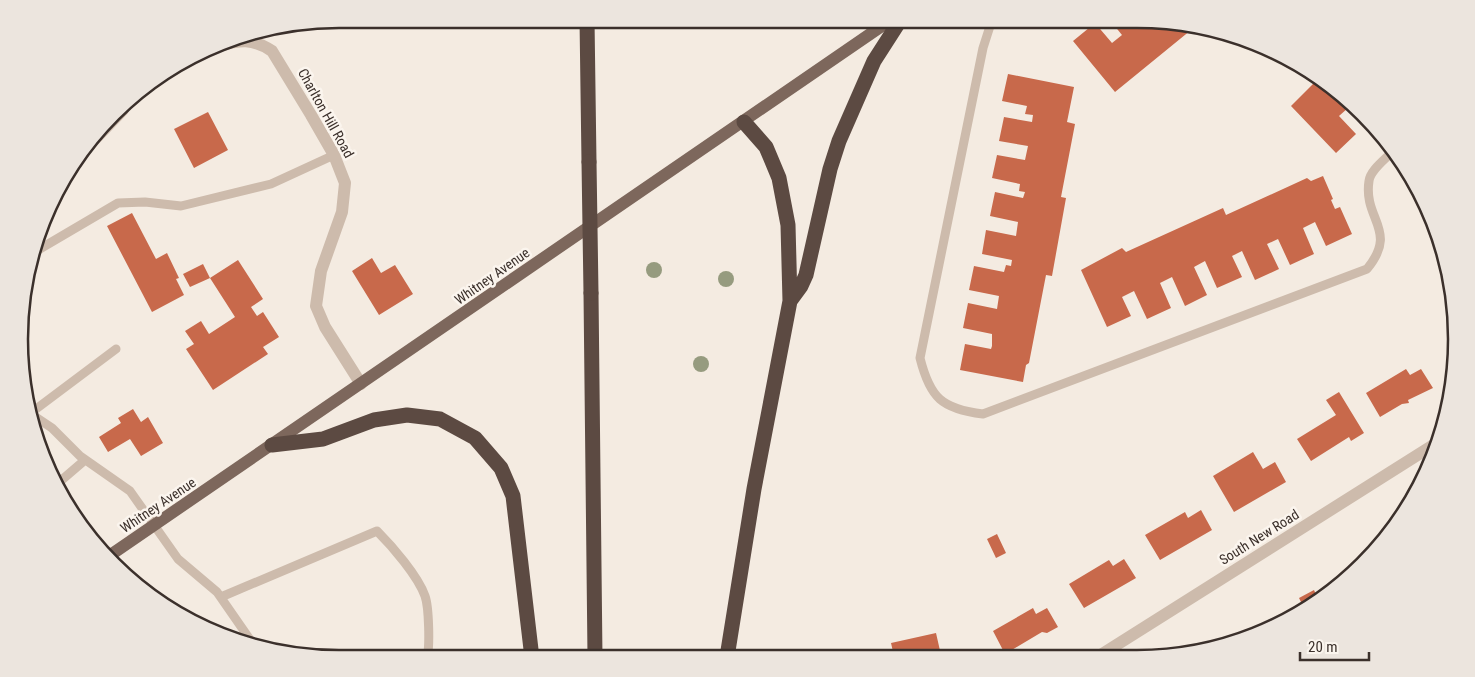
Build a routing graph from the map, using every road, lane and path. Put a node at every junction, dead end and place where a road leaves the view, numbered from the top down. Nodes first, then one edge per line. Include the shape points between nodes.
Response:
1 (587, 27) edge
2 (881, 27) edge
3 (896, 27) edge
4 (990, 27) edge
5 (250, 41) edge
6 (744, 122) junction
7 (334, 155) junction
8 (1388, 156) edge
9 (41, 250) edge
10 (790, 300) junction
11 (116, 348) dead end
12 (361, 384) junction
13 (36, 409) edge
14 (38, 419) edge
15 (272, 445) junction
16 (1427, 449) edge
17 (85, 460) junction
18 (62, 480) edge
19 (154, 526) junction
20 (114, 553) edge
21 (221, 597) junction
22 (247, 636) edge
23 (429, 650) edge
24 (531, 650) edge
25 (595, 650) edge
26 (728, 650) edge
27 (1109, 650) edge

1 - 25 highway, bridge
2 - 6 main road, Whitney Avenue
3 - 10 highway via 874,61 839,141 806,275
4 - 8 lane via 920,358 926,380 941,402 962,412 983,414 1367,269 1378,255 1382,241 1370,200 1369,180
5 - 7 street, Charlton Hill Road via 272,50
6 - 10 highway via 766,147 779,178 788,225
6 - 12 main road, Whitney Avenue
7 - 9 lane via 271,184 181,206 118,203
7 - 12 street, Charlton Hill Road via 344,183 342,212 322,271 316,306 325,327
10 - 26 highway via 752,498
11 - 13 lane
12 - 15 main road, Whitney Avenue
14 - 17 lane
15 - 19 main road, Whitney Avenue
15 - 24 highway via 322,439 374,420 407,415 440,419 475,438 502,468 513,496
16 - 27 street, South New Road
17 - 18 lane
17 - 19 lane via 130,491
19 - 20 main road, Whitney Avenue
19 - 21 lane via 178,559
21 - 22 lane
21 - 23 lane via 377,531 398,552 426,596

